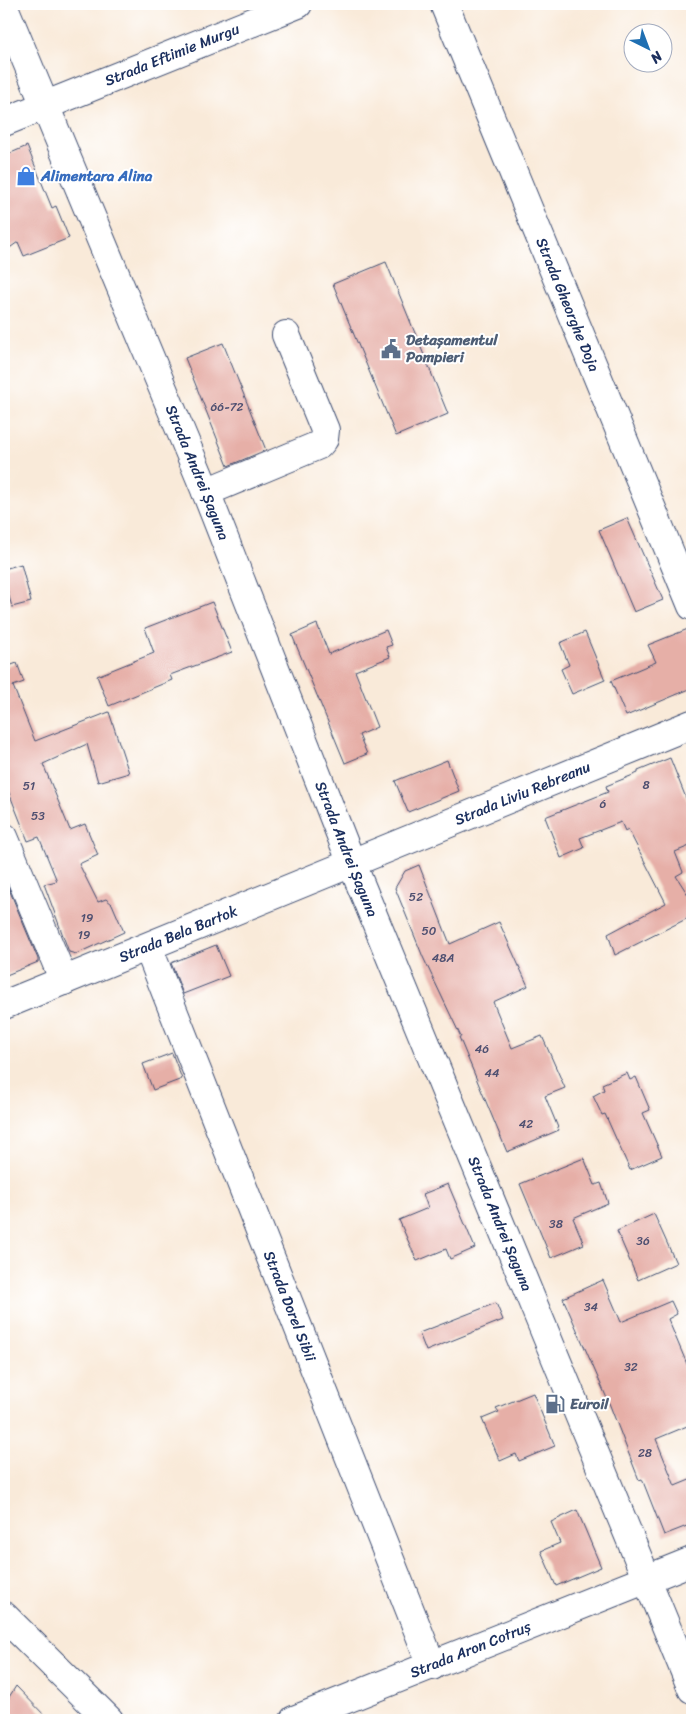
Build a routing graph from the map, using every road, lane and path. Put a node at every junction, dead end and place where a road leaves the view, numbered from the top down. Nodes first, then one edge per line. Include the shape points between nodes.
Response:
1 (298, 4) edge
2 (444, 4) edge
3 (4, 7) edge
4 (45, 106) junction
5 (4, 122) edge
6 (286, 335) dead end
7 (206, 492) junction
8 (692, 606) edge
9 (692, 724) edge
10 (4, 837) edge
11 (352, 864) junction
12 (148, 947) junction
13 (64, 981) junction
14 (4, 1005) edge
15 (692, 1561) edge
16 (647, 1579) junction
17 (4, 1616) edge
18 (432, 1666) junction
19 (692, 1689) edge
20 (109, 1720) edge
21 (294, 1720) edge

1 - 4 street, Strada Eftimie Murgu
2 - 8 street, Strada Gheorghe Doja
3 - 4 street, Strada Andrei Șaguna
4 - 5 street, Strada Eftimie Murgu
4 - 7 street, Strada Andrei Șaguna
6 - 7 street via 326,430 324,440 319,445
7 - 11 street, Strada Andrei Șaguna
9 - 11 street, Strada Liviu Rebreanu
10 - 13 street
11 - 12 street, Strada Bela Bartok
11 - 16 street, Strada Andrei Șaguna
12 - 13 street, Strada Bela Bartok
12 - 18 street, Strada Dorel Sibii
13 - 14 street, Strada Bela Bartok
15 - 16 street, Strada Aron Cotruș
16 - 18 street, Strada Aron Cotruș
16 - 19 street, Strada Andrei Șaguna
17 - 20 street
18 - 21 street, Strada Aron Cotruș

